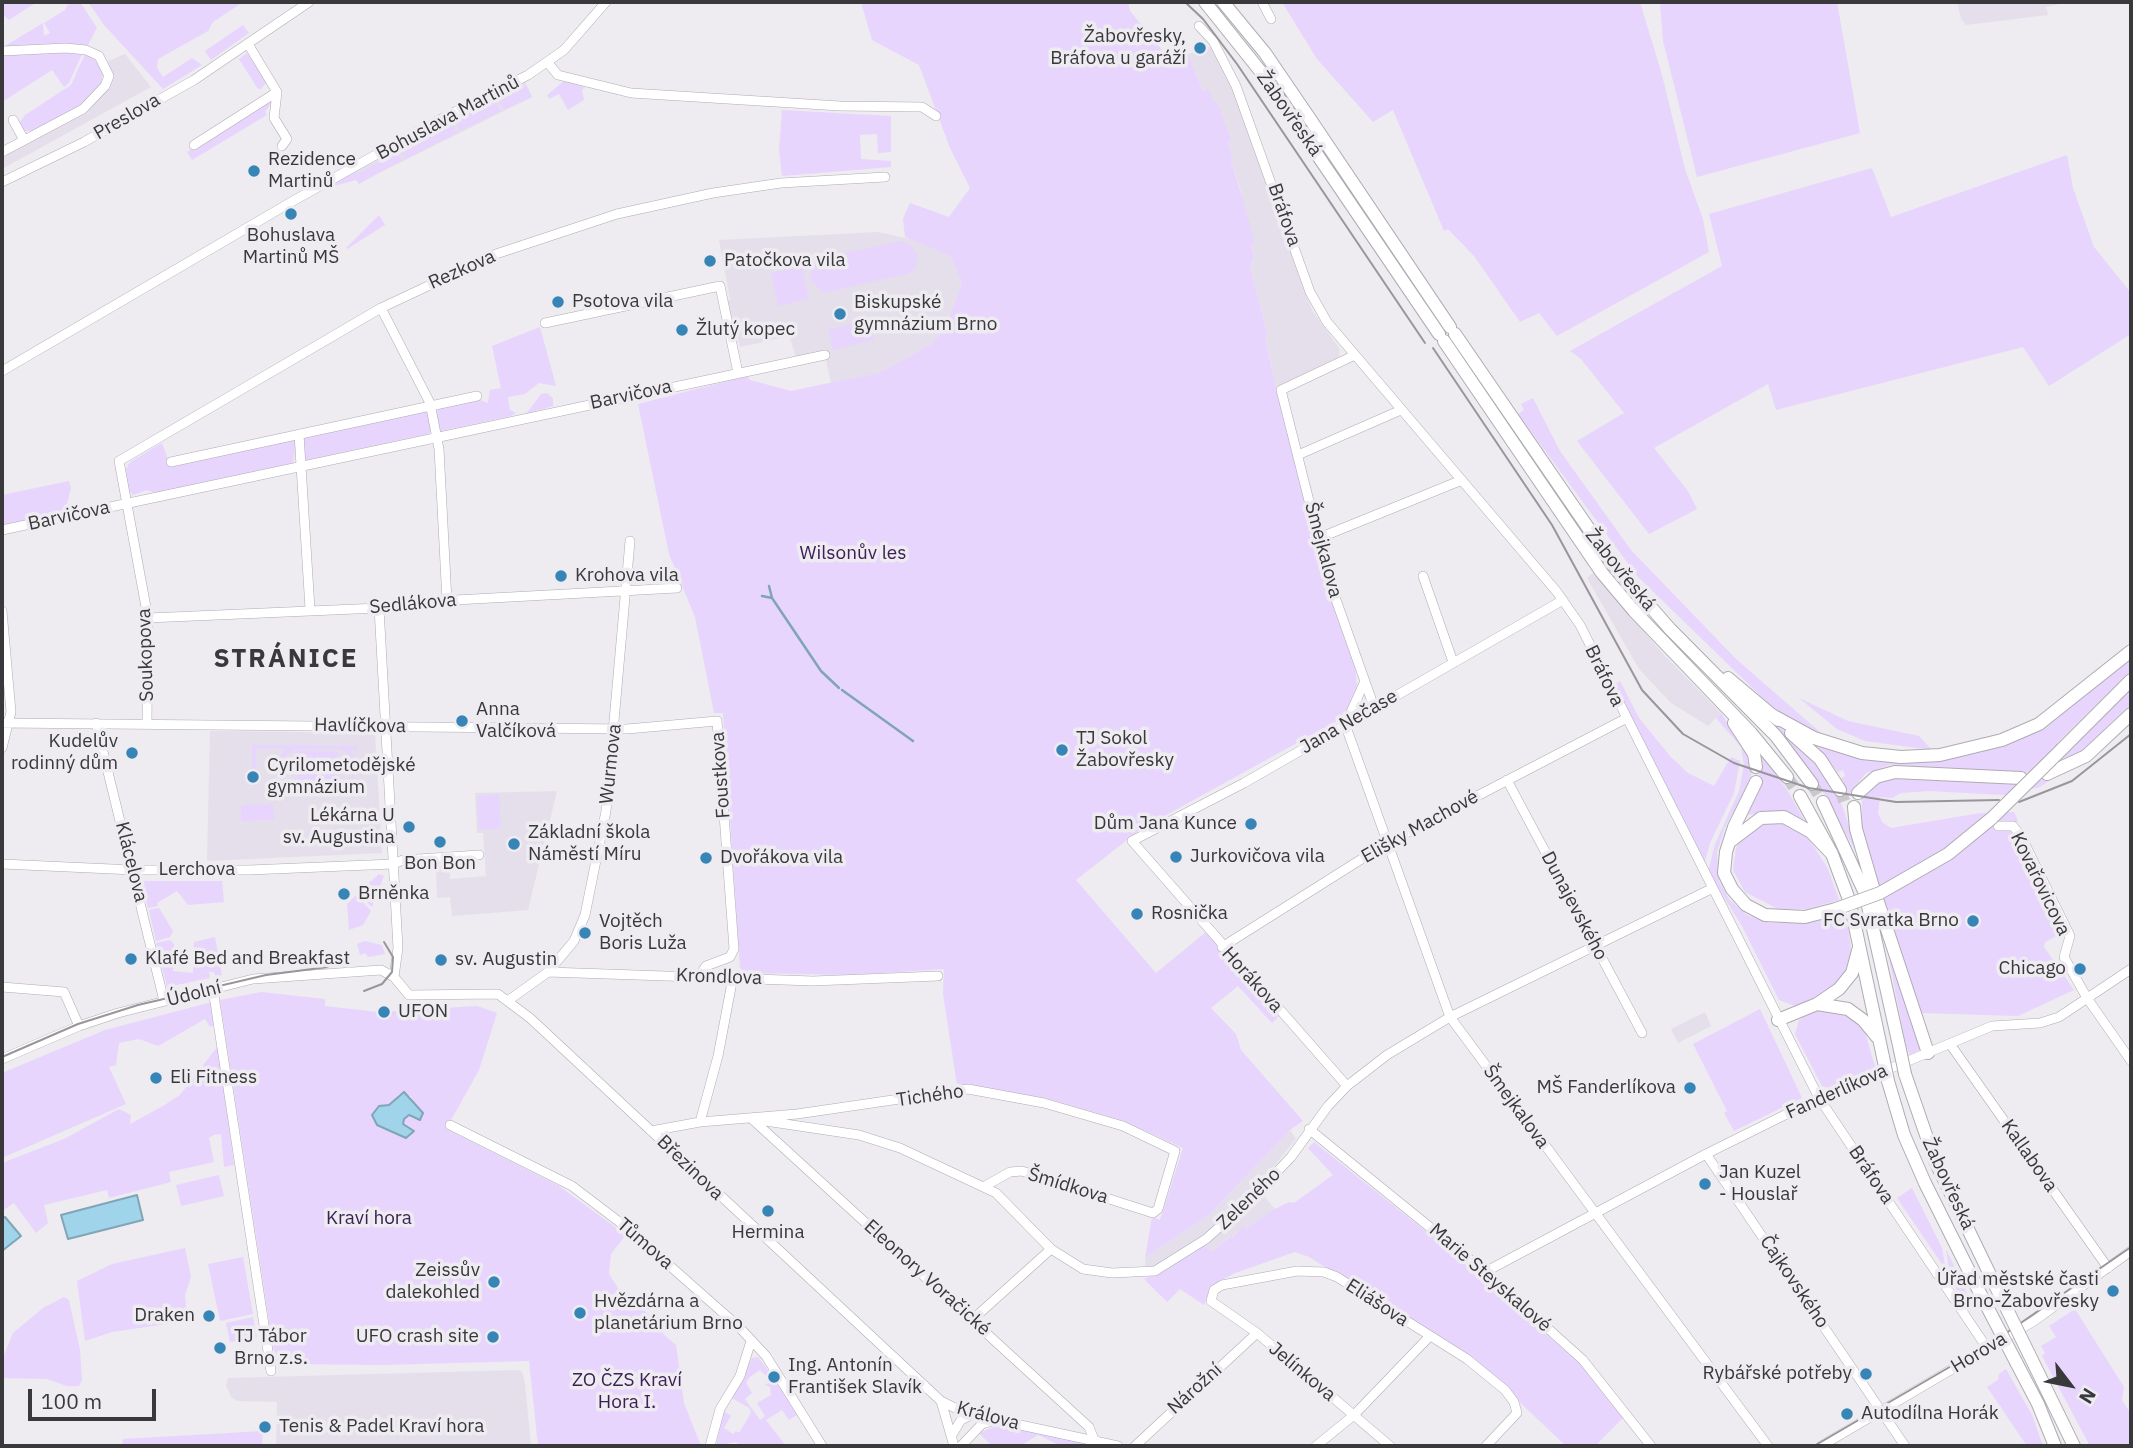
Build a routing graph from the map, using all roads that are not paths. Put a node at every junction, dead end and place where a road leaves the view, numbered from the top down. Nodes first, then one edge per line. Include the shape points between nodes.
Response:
1 (309, 2) edge
2 (606, 2) edge
3 (1205, 2) edge
4 (1223, 2) edge
5 (1262, 2) edge
6 (1271, 19) dead end
7 (1199, 26) dead end
8 (248, 44) junction
9 (2, 51) edge
10 (548, 63) junction
11 (277, 92) junction
12 (936, 116) dead end
13 (12, 120) dead end
14 (24, 140) junction
15 (194, 145) dead end
16 (282, 146) dead end
17 (2, 152) edge
18 (885, 177) dead end
19 (2, 182) edge
20 (381, 308) junction
21 (545, 323) dead end
22 (1447, 334) junction
23 (825, 355) dead end
24 (1355, 355) junction
25 (2, 370) edge
26 (738, 373) junction
27 (477, 396) dead end
28 (431, 407) junction
29 (1401, 410) junction
30 (299, 434) junction
31 (437, 438) junction
32 (1298, 455) junction
33 (171, 462) dead end
34 (302, 468) junction
35 (1462, 480) junction
36 (126, 504) junction
37 (2, 530) edge
38 (1319, 538) junction
39 (630, 541) dead end
40 (1423, 576) dead end
41 (677, 588) dead end
42 (626, 590) junction
43 (1563, 600) junction
44 (447, 601) junction
45 (379, 608) junction
46 (310, 609) junction
47 (2, 611) edge
48 (148, 618) junction
49 (2131, 651) edge
50 (1701, 661) junction
51 (1453, 662) junction
52 (2131, 680) edge
53 (1365, 681) junction
54 (1714, 694) junction
55 (1374, 707) junction
56 (2131, 714) edge
57 (1772, 715) junction
58 (1625, 719) junction
59 (717, 722) joint
60 (5, 723) edge
61 (96, 723) junction
62 (147, 723) junction
63 (1345, 724) junction
64 (385, 726) junction
65 (615, 728) junction
66 (2, 748) edge
67 (1756, 767) dead end
68 (2047, 774) dead end
69 (1787, 777) tunnel mouth
70 (2021, 778) dead end
71 (1507, 780) junction
72 (1756, 782) dead end
73 (1812, 784) tunnel mouth
74 (1840, 790) tunnel mouth
75 (1858, 793) dead end
76 (1800, 796) tunnel mouth
77 (1823, 802) tunnel mouth
78 (1850, 807) tunnel mouth
79 (1998, 826) dead end
80 (1387, 843) junction
81 (1729, 843) junction
82 (1134, 844) joint
83 (1832, 854) junction
84 (479, 855) dead end
85 (2, 864) edge
86 (393, 864) junction
87 (134, 870) junction
88 (1711, 889) junction
89 (1848, 897) dead end
90 (1852, 912) dead end
91 (1882, 921) junction
92 (1860, 940) junction
93 (1595, 945) junction
94 (1222, 947) junction
95 (2131, 969) edge
96 (548, 972) junction
97 (1884, 972) junction
98 (699, 976) junction
99 (938, 976) dead end
100 (394, 977) junction
101 (733, 977) junction
102 (2, 987) edge
103 (213, 989) junction
104 (2087, 998) junction
105 (509, 1000) junction
106 (164, 1001) junction
107 (1817, 1004) junction
108 (1450, 1017) junction
109 (1778, 1020) junction
110 (79, 1026) junction
111 (1642, 1033) dead end
112 (1879, 1041) junction
113 (1950, 1044) junction
114 (1928, 1052) junction
115 (2, 1059) edge
116 (2131, 1061) edge
117 (1347, 1086) junction
118 (1819, 1098) junction
119 (752, 1119) junction
120 (700, 1122) junction
121 (450, 1125) dead end
122 (1309, 1129) junction
123 (651, 1131) junction
124 (1706, 1154) junction
125 (985, 1186) junction
126 (1153, 1213) joint
127 (1595, 1213) junction
128 (1051, 1249) junction
129 (2131, 1251) edge
130 (2108, 1268) junction
131 (1485, 1272) junction
132 (1212, 1301) joint
133 (972, 1320) junction
134 (1257, 1333) junction
135 (1429, 1336) junction
136 (751, 1341) junction
137 (1987, 1348) junction
138 (271, 1371) dead end
139 (941, 1401) junction
140 (1881, 1411) junction
141 (978, 1414) junction
142 (1354, 1415) junction
143 (997, 1420) junction
144 (952, 1436) junction
145 (1095, 1442) junction
146 (710, 1446) edge
147 (822, 1446) edge
148 (954, 1446) edge
149 (961, 1446) edge
150 (1118, 1446) edge
151 (1135, 1446) edge
152 (1316, 1446) edge
153 (1390, 1446) edge
154 (1486, 1446) edge
155 (1651, 1446) edge
156 (1768, 1446) edge
157 (1821, 1446) edge
158 (1905, 1446) edge
159 (2055, 1446) edge
160 (2074, 1446) edge

1 - 8 street, Preslova
2 - 10 street, Bohuslava Martinů
3 - 22 highway, Žabovřeská via 1275,92
4 - 22 highway, Žabovřeská via 1272,64
5 - 6 street
7 - 24 street, Bráfova via 1213,41 1236,86 1310,292 1327,322
8 - 11 street
8 - 19 street, Preslova via 84,142
9 - 14 street, Preslova via 86,50 99,56 107,67 105,86 83,109
10 - 12 street via 558,75 631,93 922,107
10 - 25 street, Bohuslava Martinů via 293,201
11 - 15 street
11 - 16 street via 274,118 287,139
13 - 14 street
14 - 17 street, Preslova
18 - 20 street, Rezkova via 781,183 628,211 496,254
20 - 28 street via 420,384 429,391
20 - 36 street, Rezkova via 119,461
21 - 26 street via 720,286
22 - 50 highway, Žabovřeská via 1605,554
22 - 54 highway, Žabovřeská via 1602,573
23 - 26 street, Barvičova
24 - 29 street, Bráfova
24 - 32 street, Šmejkalova via 1280,390
26 - 31 street, Barvičova
27 - 28 street
28 - 30 street
28 - 31 street
29 - 32 street
29 - 35 street, Bráfova
30 - 33 street
30 - 34 street via 298,463
31 - 34 street, Barvičova
31 - 44 street
32 - 38 street, Šmejkalova
34 - 36 street, Barvičova
34 - 46 street
35 - 38 street
35 - 43 street, Bráfova
36 - 37 street, Barvičova
36 - 48 street, Soukopova
38 - 53 street, Šmejkalova
39 - 42 street, Wurmova
40 - 51 street
41 - 42 street, Sedlákova
42 - 44 street, Sedlákova
42 - 65 street, Wurmova
43 - 51 street, Jana Nečase
43 - 58 street, Bráfova via 1580,625
44 - 45 street, Sedlákova
45 - 46 street, Sedlákova
45 - 64 street
46 - 48 street, Sedlákova
47 - 60 street via 11,712
48 - 62 street, Soukopova
49 - 57 highway via 2039,724 2002,740 1940,755 1862,753 1814,738
50 - 57 highway
50 - 73 highway, Žabovřeská via 1776,736
51 - 55 street, Jana Nečase
52 - 81 highway, bridge via 1992,818 1948,854 1880,893 1836,909 1791,918 1754,911 1727,881 1724,863
53 - 55 street, Šmejkalova
53 - 63 street
54 - 67 highway via 1754,754
54 - 69 highway, Žabovřeská
55 - 63 street, Jana Nečase
56 - 68 highway via 2086,757
57 - 74 highway via 1820,759
58 - 71 street, Elišky Machové
58 - 88 street, Bráfova
59 - 65 street, Havlíčkova
59 - 98 street, Foustkova via 734,949 730,957 706,966
60 - 61 street, Havlíčkova
60 - 66 street
61 - 62 street, Havlíčkova
61 - 87 street, Klácelova
62 - 64 street, Havlíčkova
63 - 80 street, Šmejkalova
63 - 82 street, Jana Nečase
64 - 65 street, Havlíčkova
64 - 86 street
65 - 96 street, Wurmova via 600,854 585,915 574,941
70 - 75 highway via 1895,772 1871,779
71 - 80 street, Elišky Machové
71 - 93 street, Dunajevského
72 - 81 highway
76 - 83 highway
77 - 78 highway via 1868,889
79 - 104 street, Kovařovicova via 2013,826 2021,836 2070,936 2064,957
80 - 94 street, Elišky Machové
80 - 108 street, Šmejkalova
81 - 83 highway via 1751,822 1773,816 1801,824
82 - 94 street, Horákova
83 - 89 highway
84 - 86 street, Lerchova
85 - 87 street, Lerchova
86 - 87 street, Lerchova
86 - 100 street via 398,948
87 - 106 street, Klácelova
88 - 93 street, Zeleného
88 - 109 street, Bráfova
90 - 92 highway, Žabovřeská
91 - 97 highway
91 - 97 highway, Žabovřeská via 1873,904
91 - 114 highway
92 - 107 highway via 1848,979
92 - 112 highway, Žabovřeská
93 - 108 street, Zeleného
93 - 111 street, Dunajevského
94 - 117 street, Horákova
95 - 104 street, Fanderlíkova
96 - 98 street, Krondlova
96 - 105 street
97 - 160 highway, Žabovřeská, bridge via 1905,1074 1935,1161
98 - 101 street, Krondlova
99 - 101 street, Krondlova via 813,981
100 - 103 street, Údolní via 381,970 290,975
100 - 105 street via 406,993 415,996 487,992
101 - 120 street
102 - 110 street via 64,992
103 - 106 street, Údolní
103 - 138 street
104 - 113 street, Fanderlíkova via 2059,1017 1992,1026
104 - 116 street, Kovařovicova
105 - 123 street, Březinova
106 - 110 street, Údolní
107 - 109 highway
107 - 112 highway via 1848,1009
108 - 117 street, Zeleného
108 - 127 street, Šmejkalova
109 - 118 street, Bráfova
110 - 115 street, Údolní
112 - 159 highway, Žabovřeská, bridge via 1904,1135 1924,1183 2038,1404
113 - 114 street, Fanderlíkova
113 - 130 street, Kallabova
114 - 118 street, Fanderlíkova
117 - 122 street, Zeleného
118 - 124 street, Fanderlíkova
118 - 137 street, Bráfova
119 - 120 street, Tichého
119 - 125 street, Zeleného via 859,1135
119 - 126 street, Tichého via 964,1089 1044,1103 1123,1125 1175,1151
119 - 133 street, Eleonory Voračické
120 - 123 street, Tichého
121 - 136 street, Tůmova via 572,1186 626,1227
122 - 128 street, Zeleného via 1291,1157 1256,1194 1206,1239 1155,1271 1083,1269
122 - 131 street, Marie Steyskalové
123 - 139 street, Březinova
124 - 127 street, Fanderlíkova
124 - 140 street, Čajkovského
125 - 126 street, Šmídkova via 1010,1172 1022,1171
125 - 128 street, Zeleného via 1004,1199
127 - 131 street, Fanderlíkova
127 - 156 street, Šmejkalova
128 - 133 street
129 - 130 street, Horova
130 - 137 street, Horova
131 - 155 street, Marie Steyskalové via 1583,1360
132 - 134 street, Jelínkova
132 - 135 street, Eliášova via 1214,1290 1222,1285 1297,1271 1324,1272
133 - 145 street, Eleonory Voračické via 1089,1427
134 - 142 street, Jelínkova
134 - 151 street, Nárožní
135 - 142 street
135 - 154 street, Eliášova via 1467,1359 1505,1390 1517,1407 1515,1417
136 - 146 street via 740,1376 720,1409
136 - 147 street, Tůmova via 766,1356
137 - 140 street, Horova
139 - 141 street, Králova
139 - 144 street
140 - 157 street, Horova
140 - 158 street, Čajkovského
141 - 143 street, Králova
141 - 144 street via 961,1420
142 - 152 street
142 - 153 street, Jelínkova
143 - 145 street, Králova
143 - 149 street via 982,1424
144 - 148 street
145 - 150 street, Králova

